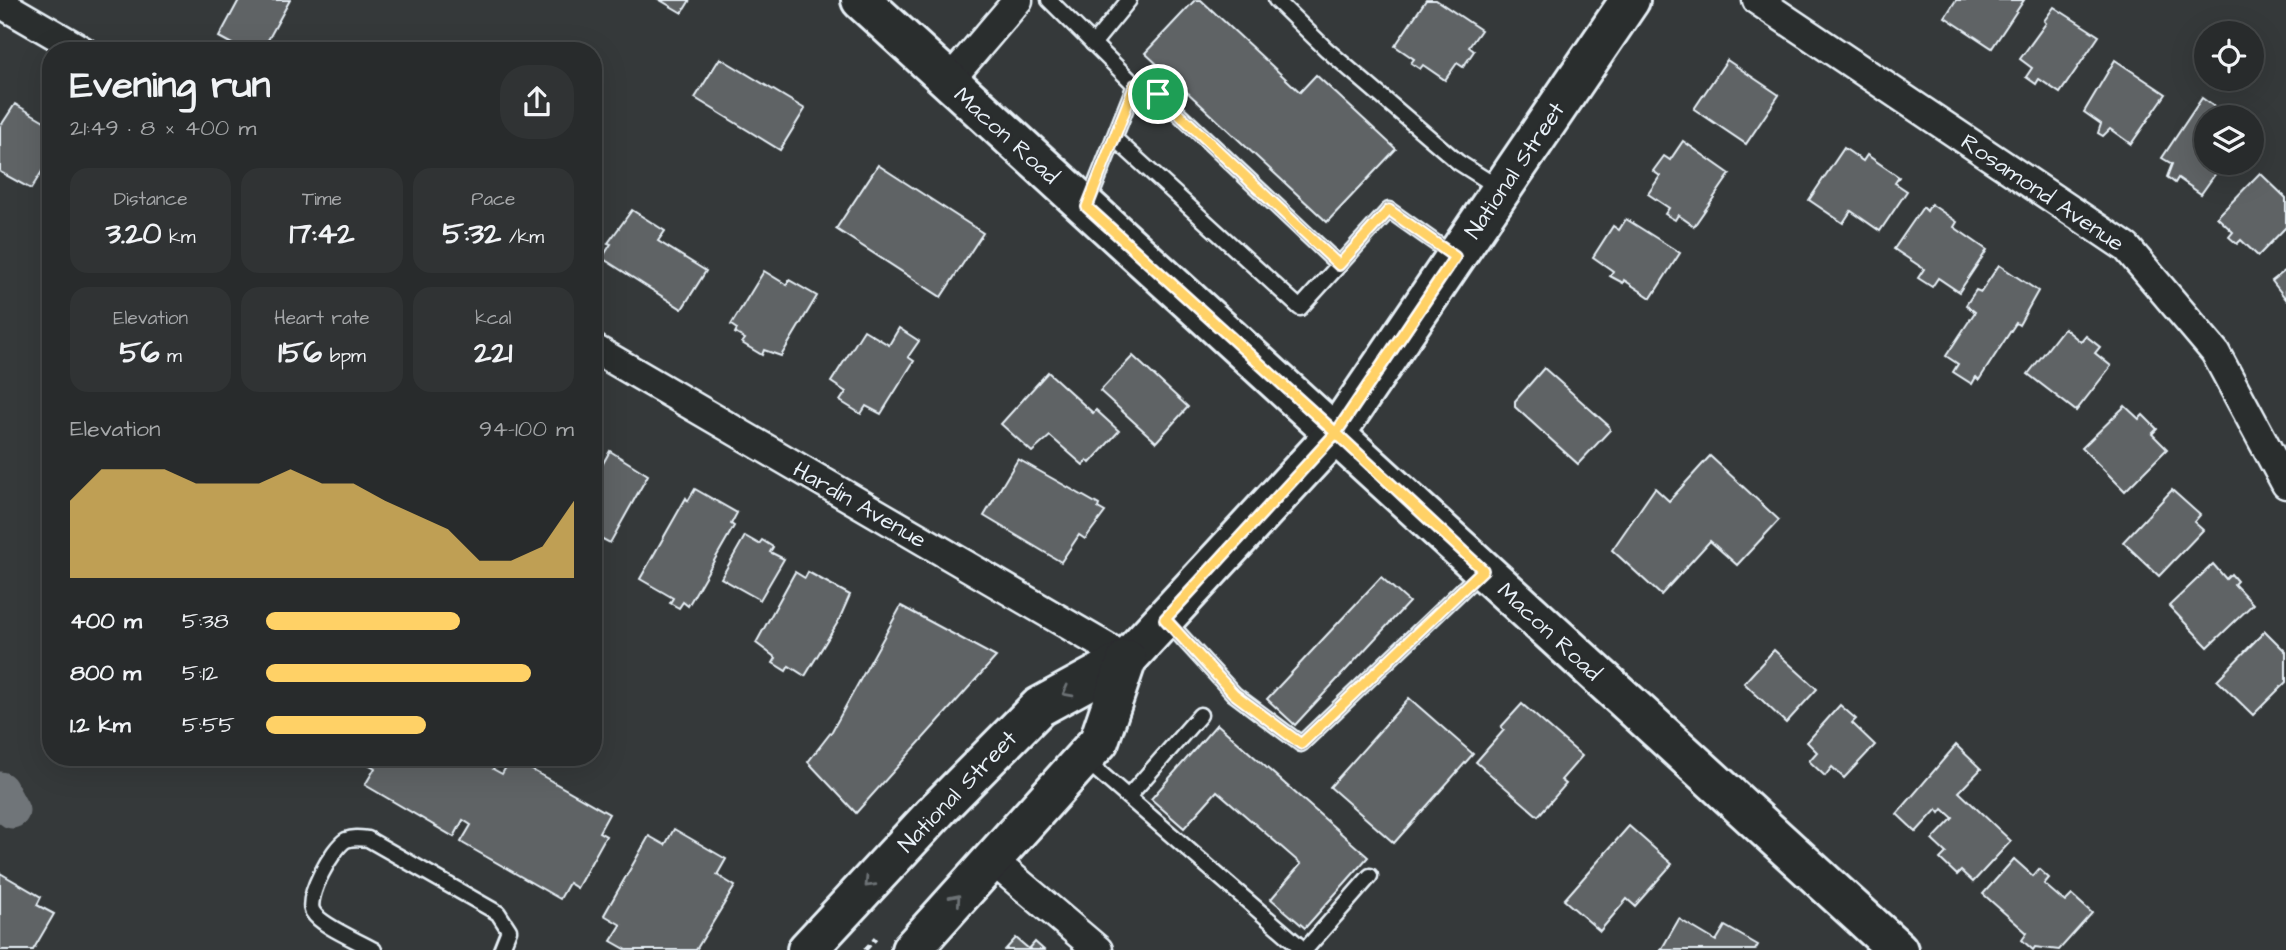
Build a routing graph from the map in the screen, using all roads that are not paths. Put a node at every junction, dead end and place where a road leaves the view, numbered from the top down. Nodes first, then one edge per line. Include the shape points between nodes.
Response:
1 (861, 0) edge
2 (1018, 0) edge
3 (1049, 0) edge
4 (1129, 0) edge
5 (1276, 0) edge
6 (1630, 0) edge
7 (1757, 0) edge
8 (0, 3) edge
9 (67, 42) edge
10 (1093, 44) junction
11 (948, 82) junction
12 (1135, 85) junction
13 (1114, 138) junction
14 (1501, 190) junction
15 (1087, 207) junction
16 (1455, 257) junction
17 (1339, 265) junction
18 (602, 353) edge
19 (1336, 433) junction
20 (2286, 484) edge
21 (1483, 570) junction
22 (1165, 619) junction
23 (1127, 659) junction
24 (1200, 715) dead end
25 (1083, 758) junction
26 (1128, 797) junction
27 (991, 859) junction
28 (1370, 876) dead end
29 (374, 950) edge
30 (500, 950) edge
31 (807, 950) edge
32 (911, 950) edge
33 (1098, 950) edge
34 (1304, 950) edge
35 (1898, 950) edge

1 - 11 main road, Macon Road
2 - 11 street
3 - 10 lane
4 - 10 lane
5 - 14 lane via 1326,49 1469,171
6 - 14 main road, National Street
7 - 20 street, Rosamond Avenue via 2127,248 2215,352
8 - 9 street
10 - 12 lane
11 - 15 main road, Macon Road
12 - 13 lane
12 - 17 lane via 1158,94
13 - 15 lane
13 - 17 lane via 1300,307
14 - 16 main road, National Street
15 - 19 main road, Macon Road
16 - 17 lane via 1389,210
16 - 19 main road, National Street
18 - 23 street, Hardin Avenue
19 - 21 main road, Macon Road
19 - 22 main road, National Street
21 - 22 lane via 1301,744 1234,694
21 - 35 main road, Macon Road
22 - 23 main road, National Street
23 - 25 main road, National Street via 1099,741
23 -> 31 main road, National Street via 1039,707
24 - 26 lane
25 - 26 lane
25 - 27 main road, National Street
26 - 34 lane
32 -> 27 main road, National Street
27 - 33 street
28 - 34 lane
29 - 30 lane via 324,922 310,905 337,847 356,838 368,839 498,913 509,930

